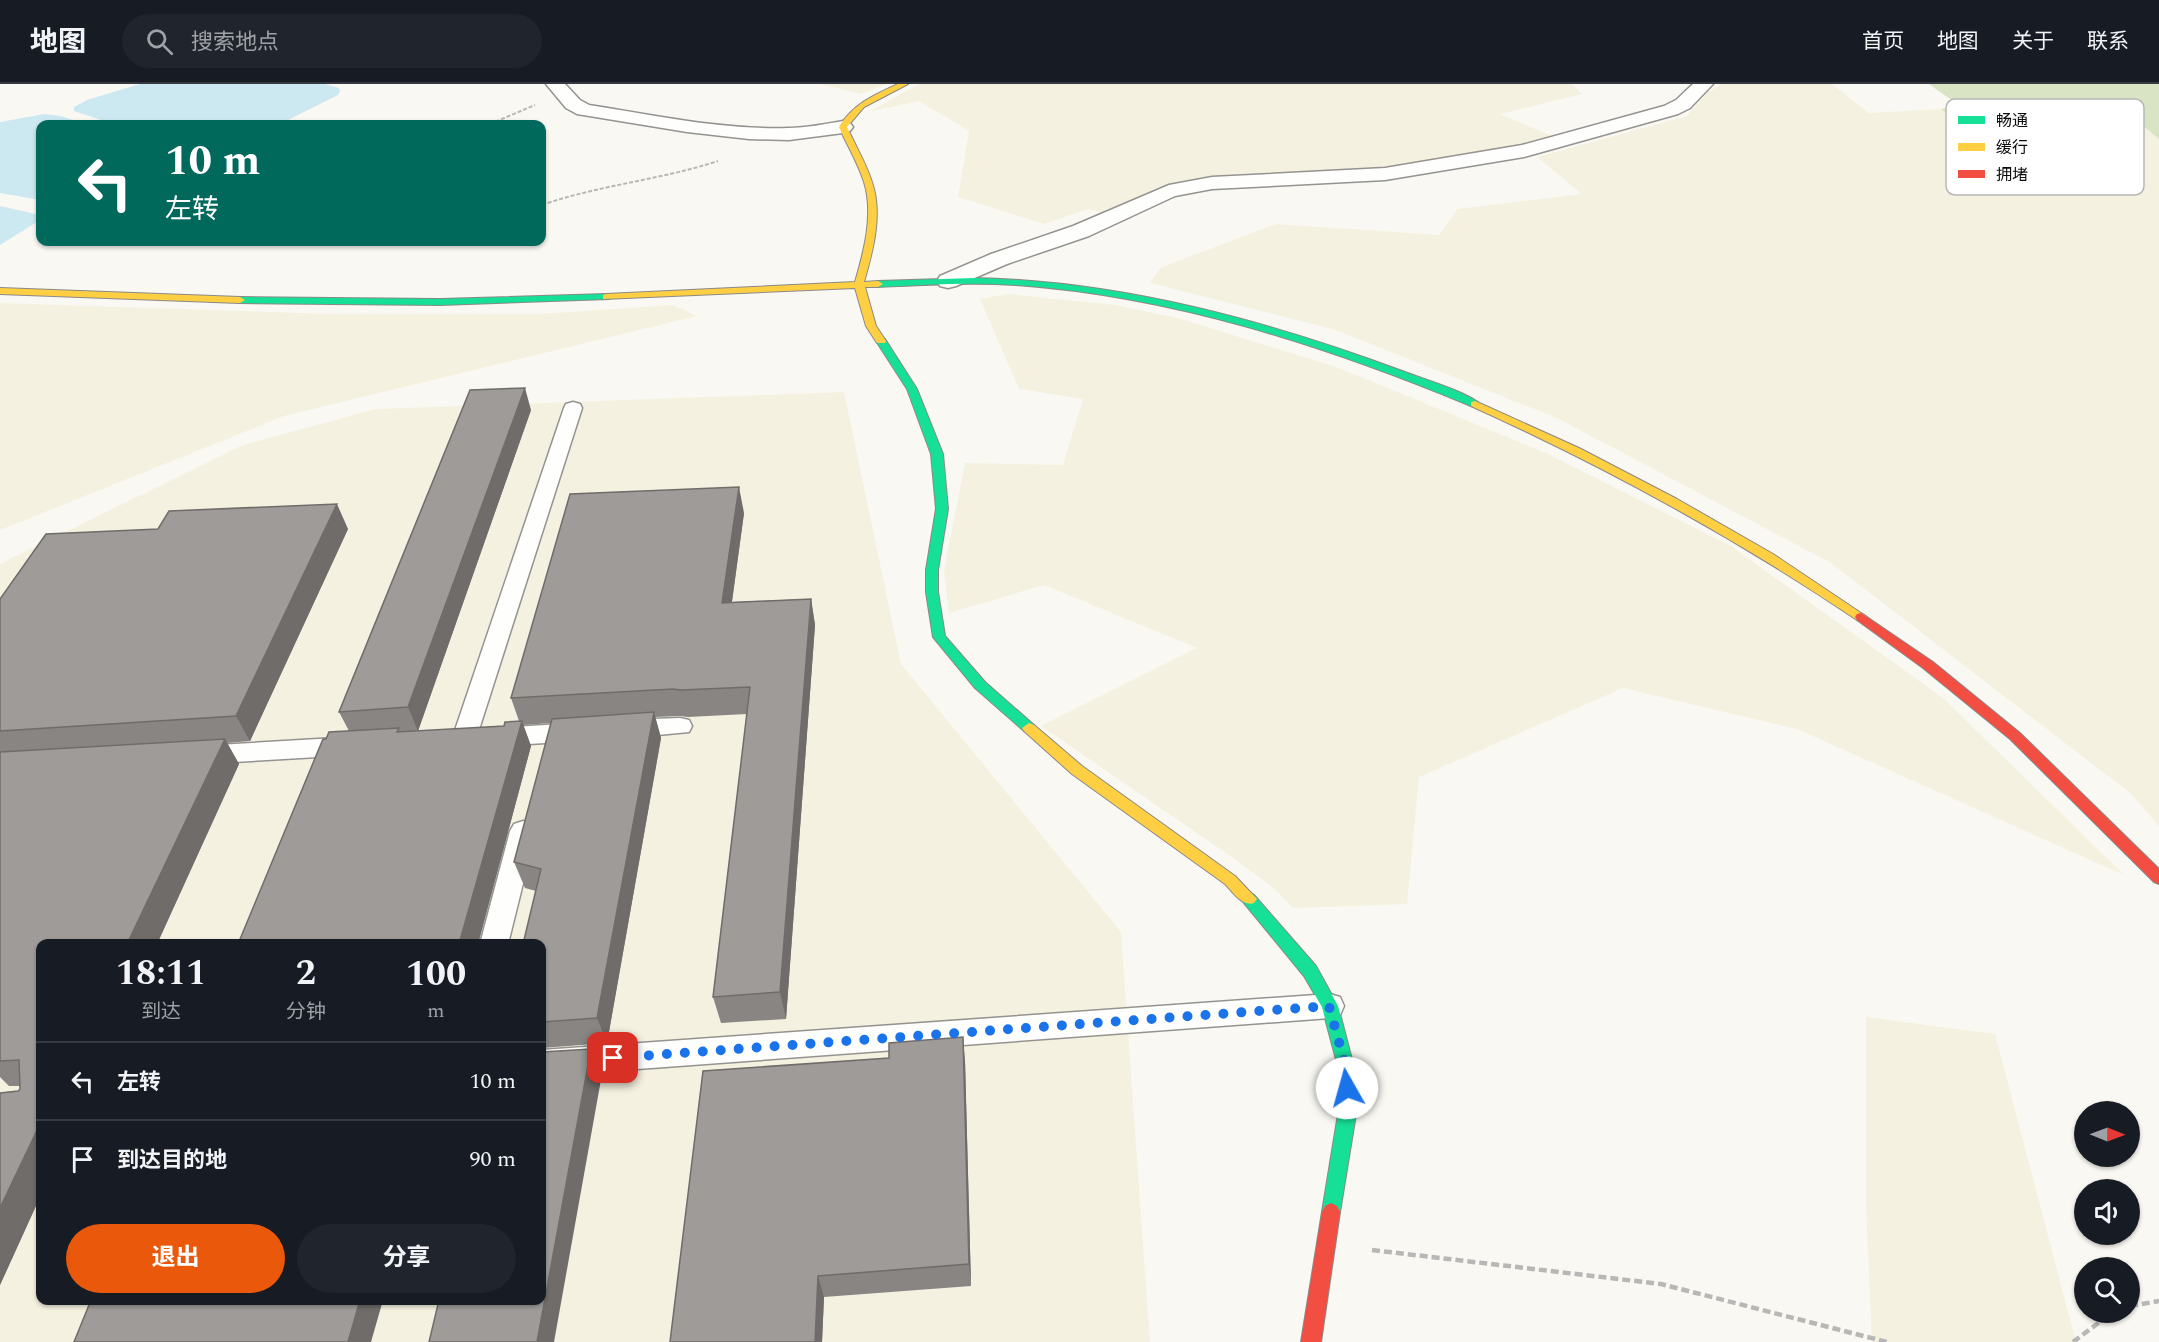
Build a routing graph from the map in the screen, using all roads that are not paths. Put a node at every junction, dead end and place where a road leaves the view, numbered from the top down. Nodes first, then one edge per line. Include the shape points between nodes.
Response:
1 (904, 84) edge
2 (1704, 84) edge
3 (559, 88) edge
4 (843, 128) junction
5 (948, 281) junction
6 (859, 284) junction
7 (0, 291) edge
8 (573, 408) dead end
9 (680, 726) dead end
10 (380, 744) edge
11 (178, 757) edge
12 (528, 811) edge
13 (2159, 878) edge
14 (495, 939) edge
15 (1329, 1006) junction
16 (546, 1063) edge
17 (1311, 1342) edge

1 - 4 street via 856,110 846,118
2 - 5 street via 1671,110 1524,152 1385,174 1212,183 1169,191 1081,231
3 - 4 street via 584,110 687,126 789,134
4 - 6 street via 868,182 872,203 869,248
5 - 6 street
5 - 13 street via 1090,291 1186,307 1257,325 1367,361 1476,404 1572,449 1708,521 1887,634 2015,736 2070,786
6 - 7 street via 500,300 201,298
6 - 15 street via 872,326 912,389 937,454 942,509 932,592 939,637 980,685 1077,770 1245,894 1310,971
8 - 9 lane via 452,740 546,744 603,730
10 - 11 lane
12 - 14 lane
15 - 16 lane
15 - 17 street via 1346,1067 1348,1108

